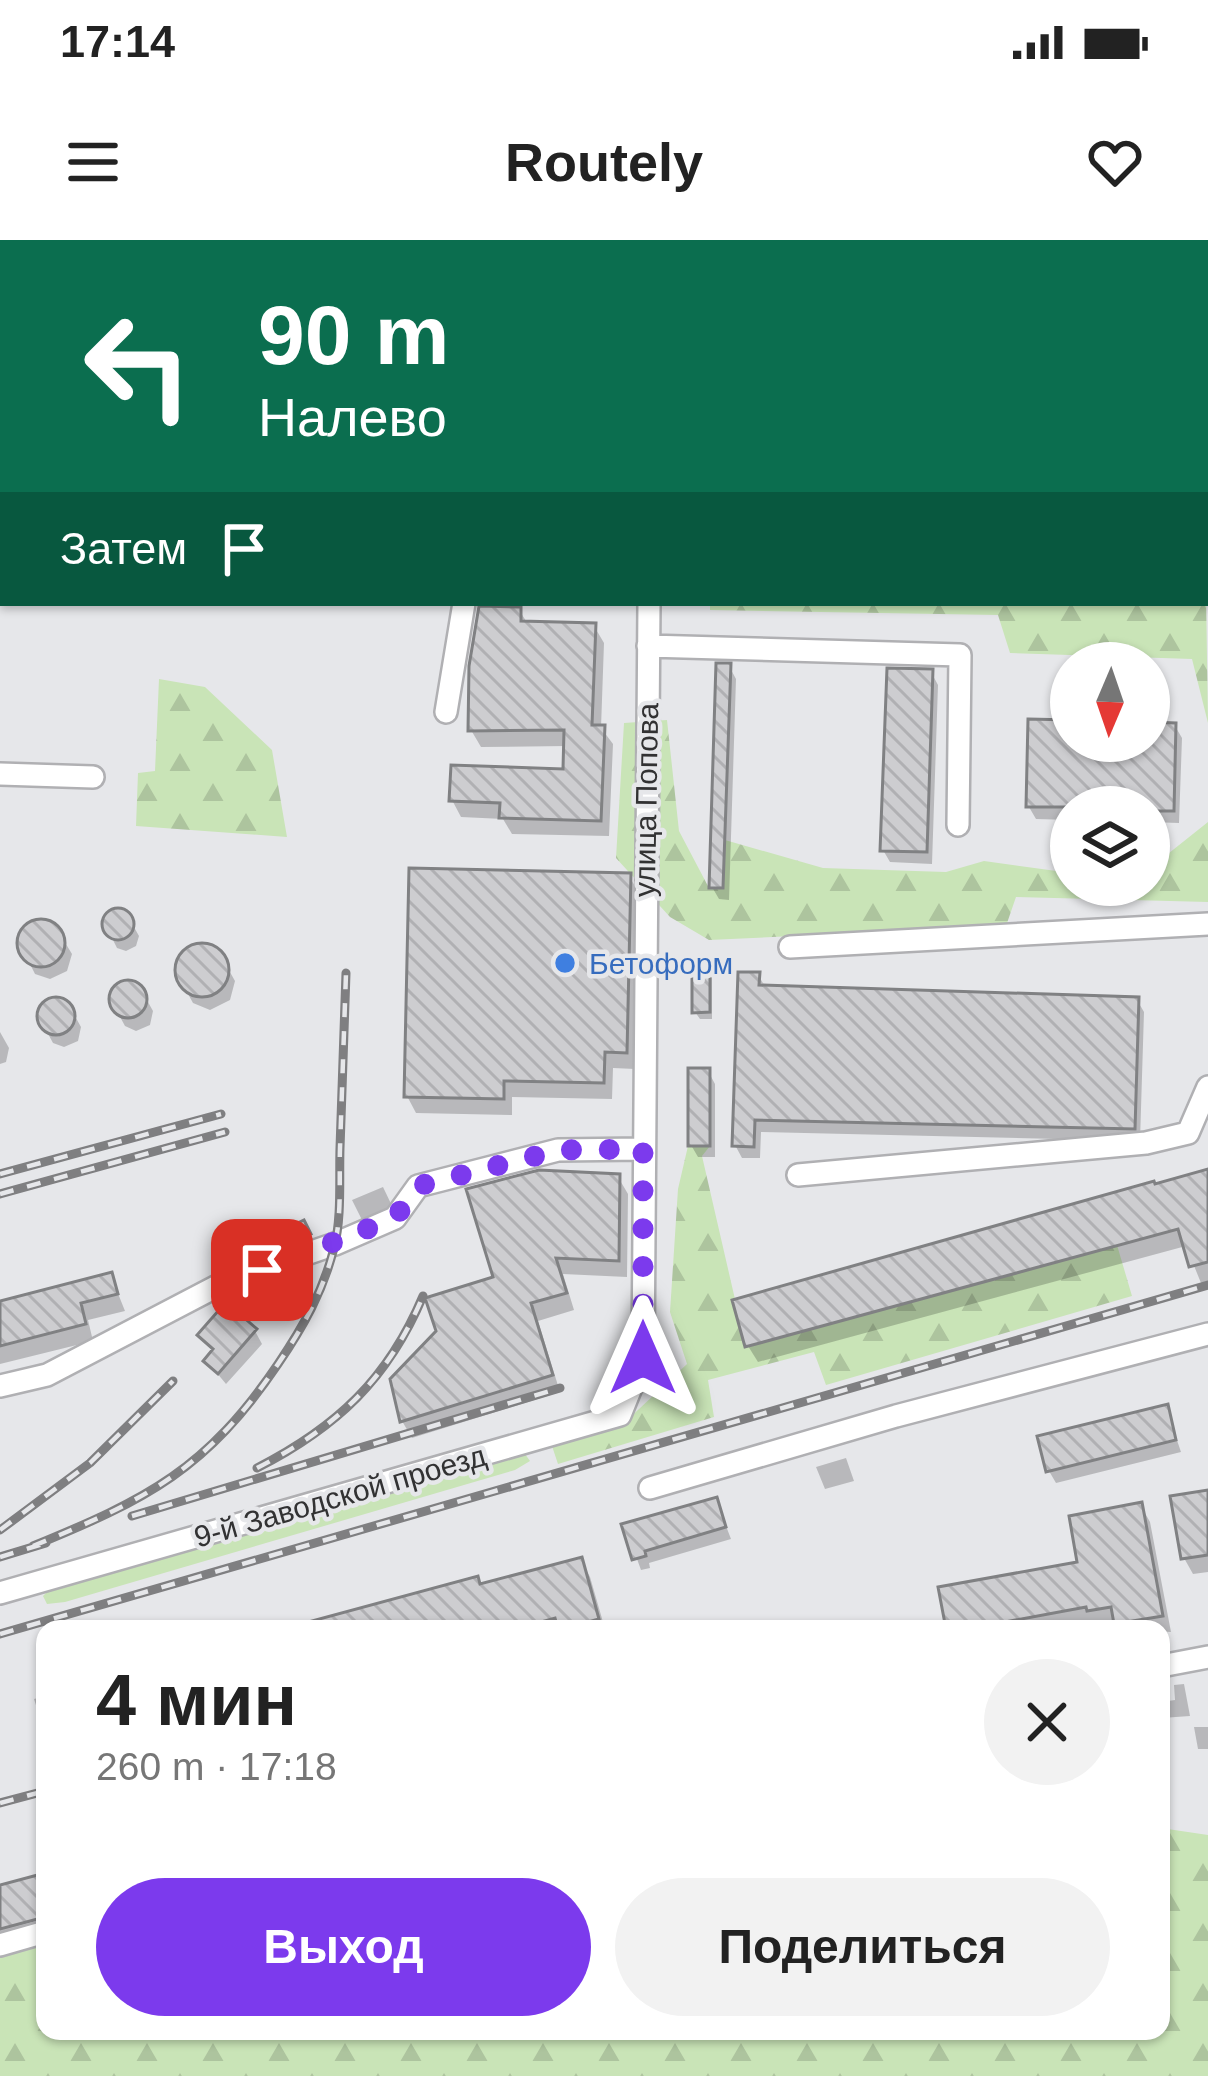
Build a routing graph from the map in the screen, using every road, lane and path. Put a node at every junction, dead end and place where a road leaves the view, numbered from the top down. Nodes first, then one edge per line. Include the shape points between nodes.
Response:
1 (464, 606) edge
2 (649, 606) edge
3 (648, 646) junction
4 (446, 712) dead end
5 (0, 773) edge
6 (93, 777) dead end
7 (958, 825) dead end
8 (1208, 924) edge
9 (790, 947) dead end
10 (1208, 1087) edge
11 (643, 1149) junction
12 (798, 1175) dead end
13 (1208, 1334) edge
14 (643, 1358) joint
15 (0, 1386) edge
16 (650, 1488) dead end
17 (0, 1593) edge
18 (1208, 1657) edge
19 (1170, 1664) edge
20 (36, 1935) edge
21 (0, 1945) edge

1 - 4 street
2 - 3 street, улица Попова
3 - 7 street via 960,655
3 - 11 street, улица Попова
5 - 6 street
8 - 9 street
10 - 12 street via 1188,1132 1146,1143
11 - 14 street, улица Попова
11 - 15 street via 559,1150 418,1186 395,1218 225,1282 47,1376
13 - 16 street
14 - 17 street, 9-й Заводской проезд via 620,1415
18 - 19 street
20 - 21 street

